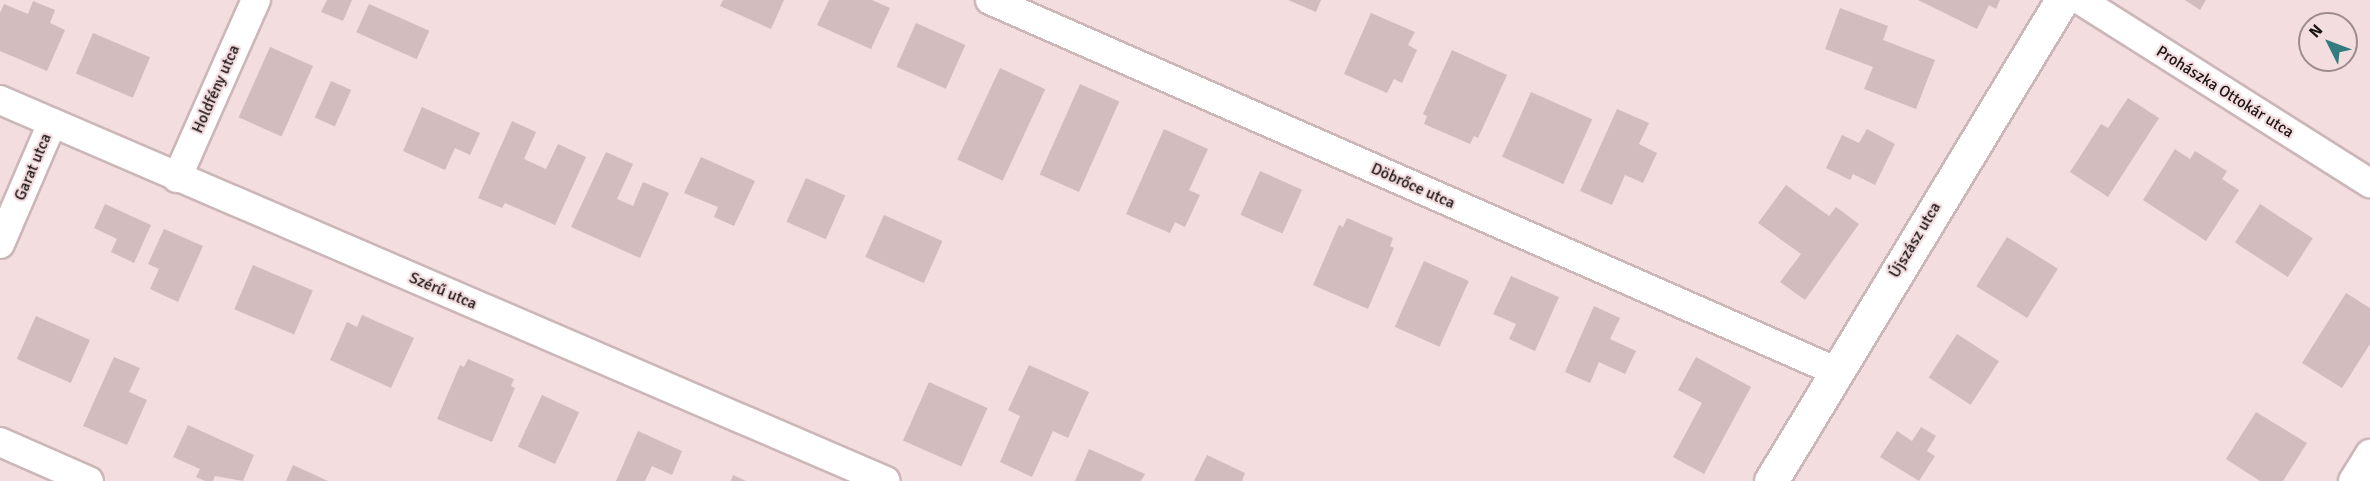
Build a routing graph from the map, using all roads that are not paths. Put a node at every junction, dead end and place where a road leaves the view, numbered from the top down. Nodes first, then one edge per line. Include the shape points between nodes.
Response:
1 (256, 0) edge
2 (990, 0) edge
3 (2062, 0) edge
4 (2080, 0) edge
5 (0, 100) edge
6 (52, 123) junction
7 (177, 178) junction
8 (2370, 183) edge
9 (0, 244) edge
10 (1835, 371) junction
11 (0, 442) edge
12 (2370, 454) edge
13 (89, 481) edge
14 (886, 481) edge
15 (1771, 481) edge
16 (2353, 481) edge

1 - 7 street, Holdfény utca
2 - 10 street, Döbrőce utca
3 - 10 street, Újszász utca
4 - 8 street, Prohászka Ottokár utca
5 - 6 street, Szérű utca
6 - 7 street, Szérű utca
6 - 9 street, Garat utca
7 - 14 street, Szérű utca
10 - 15 street, Újszász utca
11 - 13 street
12 - 16 street

